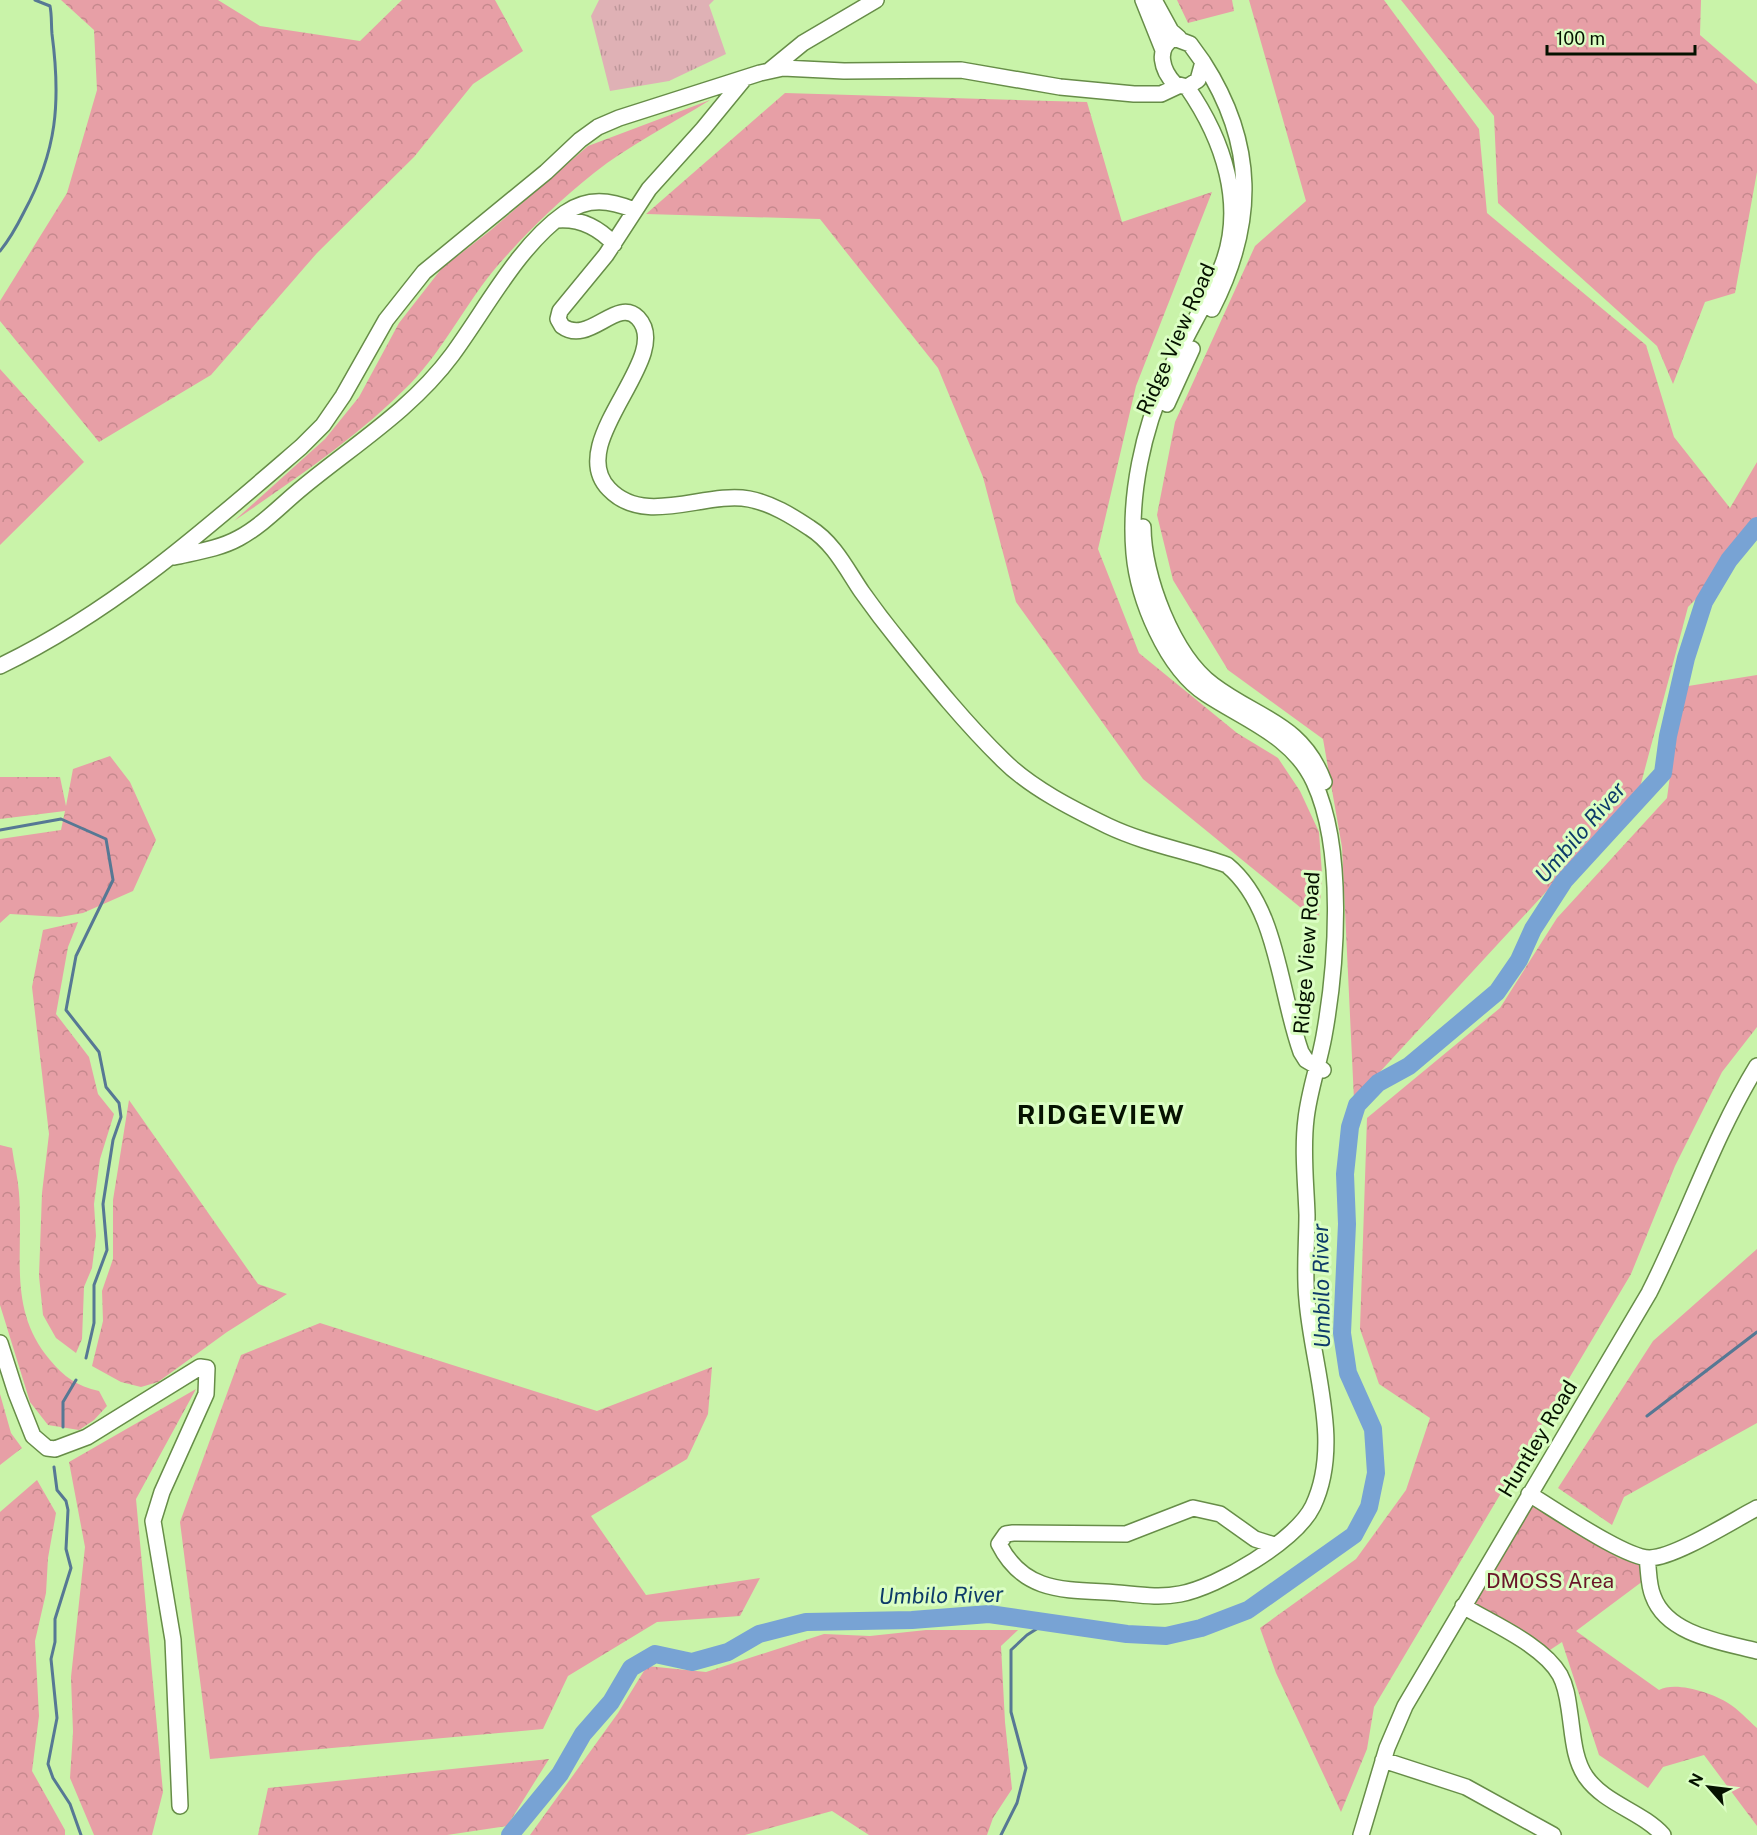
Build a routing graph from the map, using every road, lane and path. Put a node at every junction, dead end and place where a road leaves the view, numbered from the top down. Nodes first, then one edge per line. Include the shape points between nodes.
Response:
1 (876, 0) edge
2 (1143, 0) edge
3 (1154, 0) edge
4 (1179, 38) junction
5 (1163, 56) junction
6 (1203, 62) junction
7 (770, 70) junction
8 (744, 79) junction
9 (1183, 86) junction
10 (1147, 94) junction
11 (634, 210) junction
12 (557, 220) junction
13 (614, 244) junction
14 (1197, 328) junction
15 (171, 558) junction
16 (0, 666) edge
17 (1757, 1066) edge
18 (1320, 1069) junction
19 (0, 1343) edge
20 (1529, 1494) junction
21 (1757, 1508) edge
22 (1274, 1545) junction
23 (1647, 1558) junction
24 (1463, 1606) junction
25 (1757, 1651) edge
26 (1383, 1760) junction
27 (180, 1806) dead end
28 (1361, 1835) edge
29 (1553, 1835) edge
30 (1663, 1835) edge

1 - 7 street via 803,43
2 - 5 street, Ridge View Road
3 - 4 street, Ridge View Road
4 - 5 street via 1170,40
4 - 6 street, Ridge View Road via 1193,47
5 - 9 street, Ridge View Road via 1171,80
5 - 10 street via 1160,81
6 - 9 street via 1198,80
6 - 14 street, Ridge View Road via 1220,91 1233,128 1243,174 1244,203 1235,259
7 - 8 street
7 - 10 street via 961,70 1060,87
8 - 11 street
8 - 15 street via 619,118 580,140 424,272 386,320 322,424 292,455
9 - 10 street via 1166,93
9 - 14 street, Ridge View Road via 1200,105 1215,138 1233,205 1227,249
11 - 12 street via 602,201 576,207
11 - 13 street
12 - 13 street via 593,226
12 - 15 street via 503,281 450,357 408,403 256,528 219,547
13 - 18 street via 564,303 558,319 567,330 583,330 619,312 627,312 640,320 645,331 641,359 597,454 599,477 610,491 626,502 651,507 719,498 749,499 795,518 826,542 900,642 1004,761 1057,798 1110,827 1227,865 1242,877 1262,910 1294,1034 1306,1060
14 - 18 street, Ridge View Road via 1167,377 1150,420 1134,514 1137,578 1161,638 1187,679 1285,743 1296,753 1316,786 1329,824 1335,887
15 - 16 street via 49,642
17 - 20 street, Huntley Road via 1733,1107 1649,1293
18 - 22 street, Ridge View Road via 1305,1128 1306,1297 1326,1455 1312,1509 1299,1527
19 - 27 street via 33,1436 47,1448 55,1449 87,1437 200,1367 207,1368 203,1401 153,1521 173,1640
20 - 23 street via 1625,1551
20 - 24 street, Huntley Road
21 - 23 street via 1673,1552
22 - 22 street, Ridge View Road via 1255,1539 1220,1514 1193,1508 1126,1534 1013,1533 1006,1534 999,1545 1014,1567 1057,1590 1158,1597 1184,1593 1212,1582
23 - 25 street via 1653,1597 1666,1616 1701,1636
24 - 26 street, Huntley Road via 1405,1706
24 - 30 street via 1531,1646 1553,1665 1565,1686 1575,1752 1582,1771 1594,1787 1646,1819
26 - 28 street, Huntley Road
26 - 29 street via 1466,1787

